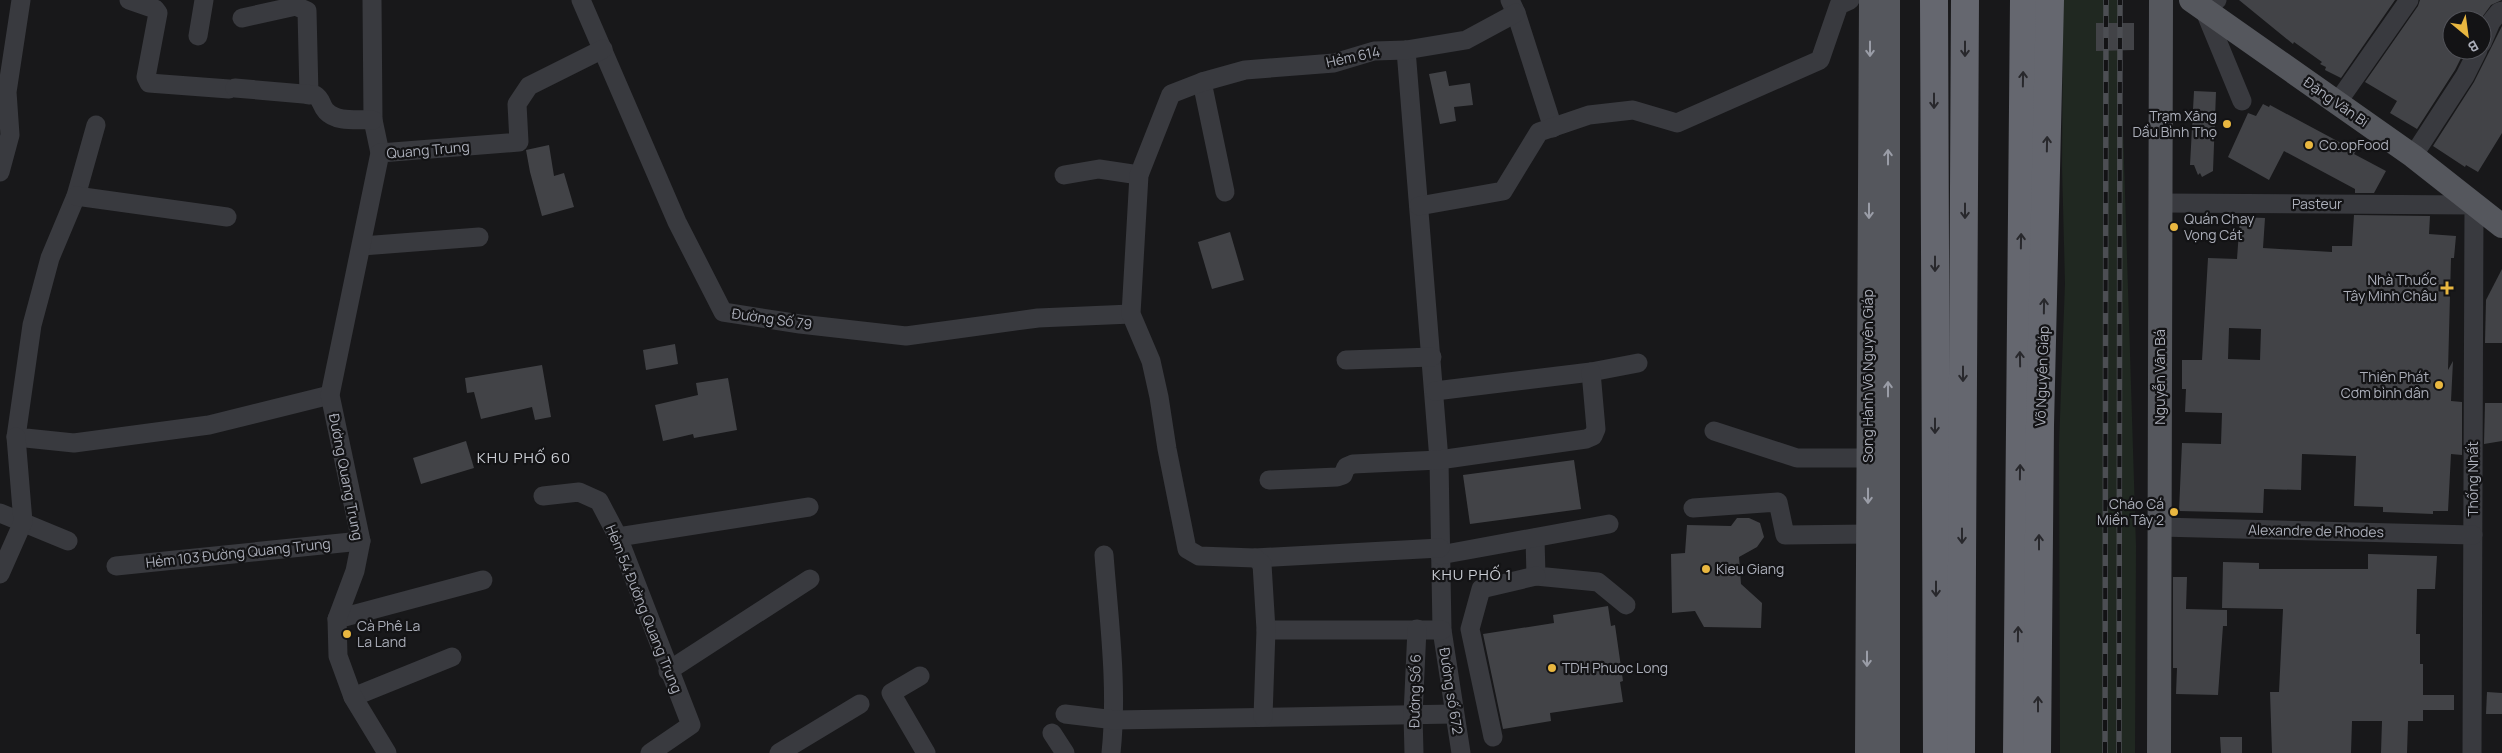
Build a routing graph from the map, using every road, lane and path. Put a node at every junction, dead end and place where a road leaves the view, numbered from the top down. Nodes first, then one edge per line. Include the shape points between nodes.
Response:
1 (21, 0) edge
2 (129, 0) edge
3 (204, 0) edge
4 (372, 0) edge
5 (581, 0) edge
6 (1850, 0) edge
7 (1871, 0) edge
8 (1888, 0) edge
9 (1934, 0) edge
10 (1965, 0) edge
11 (2024, 0) edge
12 (2050, 0) edge
13 (2161, 0) edge
14 (2409, 0) edge
15 (2204, 3) edge
16 (1513, 7) edge
17 (2502, 11) edge
18 (242, 18) dead end
19 (2492, 21) edge
20 (198, 36) dead end
21 (603, 49) junction
22 (1406, 50) junction
23 (2473, 60) edge
24 (1202, 82) junction
25 (3, 92) edge
26 (309, 95) junction
27 (2242, 101) dead end
28 (2337, 103) junction
29 (373, 120) junction
30 (96, 125) dead end
31 (1553, 128) junction
32 (380, 153) junction
33 (2412, 156) junction
34 (0, 172) edge
35 (1064, 175) dead end
36 (1139, 175) junction
37 (1225, 192) dead end
38 (76, 196) junction
39 (2161, 203) junction
40 (2474, 205) junction
41 (1419, 206) junction
42 (227, 217) dead end
43 (2502, 226) edge
44 (479, 237) dead end
45 (362, 246) junction
46 (1131, 314) junction
47 (1432, 357) junction
48 (1346, 360) dead end
49 (1638, 363) dead end
50 (1591, 372) junction
51 (1435, 391) junction
52 (330, 395) junction
53 (1714, 431) dead end
54 (16, 437) junction
55 (1868, 458) junction
56 (1439, 460) junction
57 (1269, 480) dead end
58 (543, 496) dead end
59 (809, 507) dead end
60 (1693, 508) dead end
61 (0, 513) edge
62 (23, 522) junction
63 (1609, 524) dead end
64 (2160, 527) junction
65 (1868, 534) junction
66 (2473, 535) junction
67 (618, 537) junction
68 (1535, 538) junction
69 (68, 541) dead end
70 (361, 541) junction
71 (1440, 552) junction
72 (1104, 555) dead end
73 (1255, 558) junction
74 (116, 566) dead end
75 (0, 574) edge
76 (1536, 576) junction
77 (810, 579) dead end
78 (483, 580) dead end
79 (1626, 605) dead end
80 (337, 619) junction
81 (1417, 629) junction
82 (1266, 630) junction
83 (1442, 630) junction
84 (452, 658) dead end
85 (668, 671) junction
86 (920, 676) dead end
87 (353, 697) junction
88 (860, 704) dead end
89 (1065, 714) dead end
90 (1454, 714) junction
91 (1413, 715) junction
92 (1263, 717) junction
93 (1115, 720) junction
94 (1052, 733) dead end
95 (1493, 737) dead end
96 (387, 753) edge
97 (650, 753) edge
98 (779, 753) edge
99 (926, 753) edge
100 (1065, 753) edge
101 (1111, 753) edge
102 (1414, 753) edge
103 (1461, 753) edge
104 (1867, 753) edge
105 (1888, 753) edge
106 (1937, 753) edge
107 (1961, 753) edge
108 (2017, 753) edge
109 (2037, 753) edge
110 (2160, 753) edge
111 (2472, 753) edge

1 - 25 street
2 - 26 street via 155,8 158,13 146,77 149,83
3 - 20 street
4 - 29 street
5 - 21 street, Đường Số 79
6 - 31 street via 1839,5 1820,60 1678,122 1633,110 1589,115
7 -> 55 main road, Song Hành Võ Nguyên Giáp
105 -> 8 main road, Song Hành Võ Nguyên Giáp
9 -> 106 highway
10 -> 107 highway
108 -> 11 highway, Võ Nguyên Giáp
109 -> 12 highway, Võ Nguyên Giáp via 2040,425
13 - 39 main road, Nguyễn Văn Bá
14 - 28 street
15 - 27 street
15 - 28 main road, Đặng Văn Bi
16 - 22 street, Hẻm 614 via 1466,40
16 - 31 street
17 - 19 street
18 - 26 street via 296,6 307,11
21 - 32 street, Quang Trung via 529,86 517,104 519,142
21 - 46 street, Đường Số 79 via 677,222 723,312 906,336 1038,318
22 - 24 street, Hẻm 614 via 1374,51 1334,63 1245,70
22 - 41 street, Đường số 672
23 - 33 street
24 - 36 street, Hẻm 614 via 1170,94
24 - 37 street
25 - 34 street via 10,135
26 - 29 street via 320,98 324,110 337,119
28 - 33 main road, Đặng Văn Bi
29 - 32 street
30 - 38 street
31 - 41 street via 1539,132 1503,191
32 - 45 street, Quang Trung
33 - 40 main road, Đặng Văn Bi
35 - 36 street via 1099,168
36 - 46 street
38 - 42 street
38 - 54 street via 50,258 32,325
39 - 40 street, Pasteur
39 - 64 main road, Nguyễn Văn Bá
40 - 43 main road, Đặng Văn Bi
40 - 66 street, Thống Nhất
41 - 47 street, Đường số 672
44 - 45 street
45 - 52 street, Quang Trung
46 - 73 street via 1151,361 1160,396 1187,549 1199,556
47 - 48 street
47 - 51 street, Đường số 672
49 - 50 street
50 - 51 street
50 - 56 street via 1596,429 1593,436
51 - 56 street, Đường số 672
52 - 54 street via 209,425 84,442
52 - 70 street, Đường Quang Trung
53 - 55 street via 1798,458
54 - 62 street
55 -> 65 main road, Song Hành Võ Nguyên Giáp
56 - 57 street via 1353,464 1337,477
56 - 71 street, Đường số 672
58 - 67 street, Hẻm 54 Đường Quang Trung via 579,492 598,501
59 - 67 street
60 - 65 street via 1778,502 1785,535
61 - 62 street
62 - 69 street
62 - 75 street
63 - 68 street
64 - 66 street, Alexandre de Rhodes
64 - 110 main road, Nguyễn Văn Bá
65 -> 104 main road, Song Hành Võ Nguyên Giáp
66 - 111 street, Thống Nhất
67 - 85 street, Hẻm 54 Đường Quang Trung
68 - 71 street
68 - 76 street
70 - 74 street, Hẻm 103 Đường Quang Trung
70 - 80 street, Đường Quang Trung
71 - 73 street
71 - 83 street, Đường số 672
72 - 93 street
73 - 82 street via 1262,564
76 - 79 street via 1598,582
76 - 95 street via 1481,589 1470,629
77 - 85 street
78 - 80 street
80 - 87 street, Đường Quang Trung via 338,656
81 - 82 street
81 - 83 street
81 - 91 street, Đường Số 6
82 - 92 street
83 - 90 street, Đường số 672
84 - 87 street
85 - 97 street, Hẻm 54 Đường Quang Trung via 691,725
86 - 99 street via 891,693
87 - 96 street, Đường Quang Trung
88 - 98 street
89 - 93 street
90 - 91 street
90 - 103 street, Đường số 672
91 - 92 street
91 - 102 street, Đường Số 6
92 - 93 street
93 - 101 street
94 - 100 street

